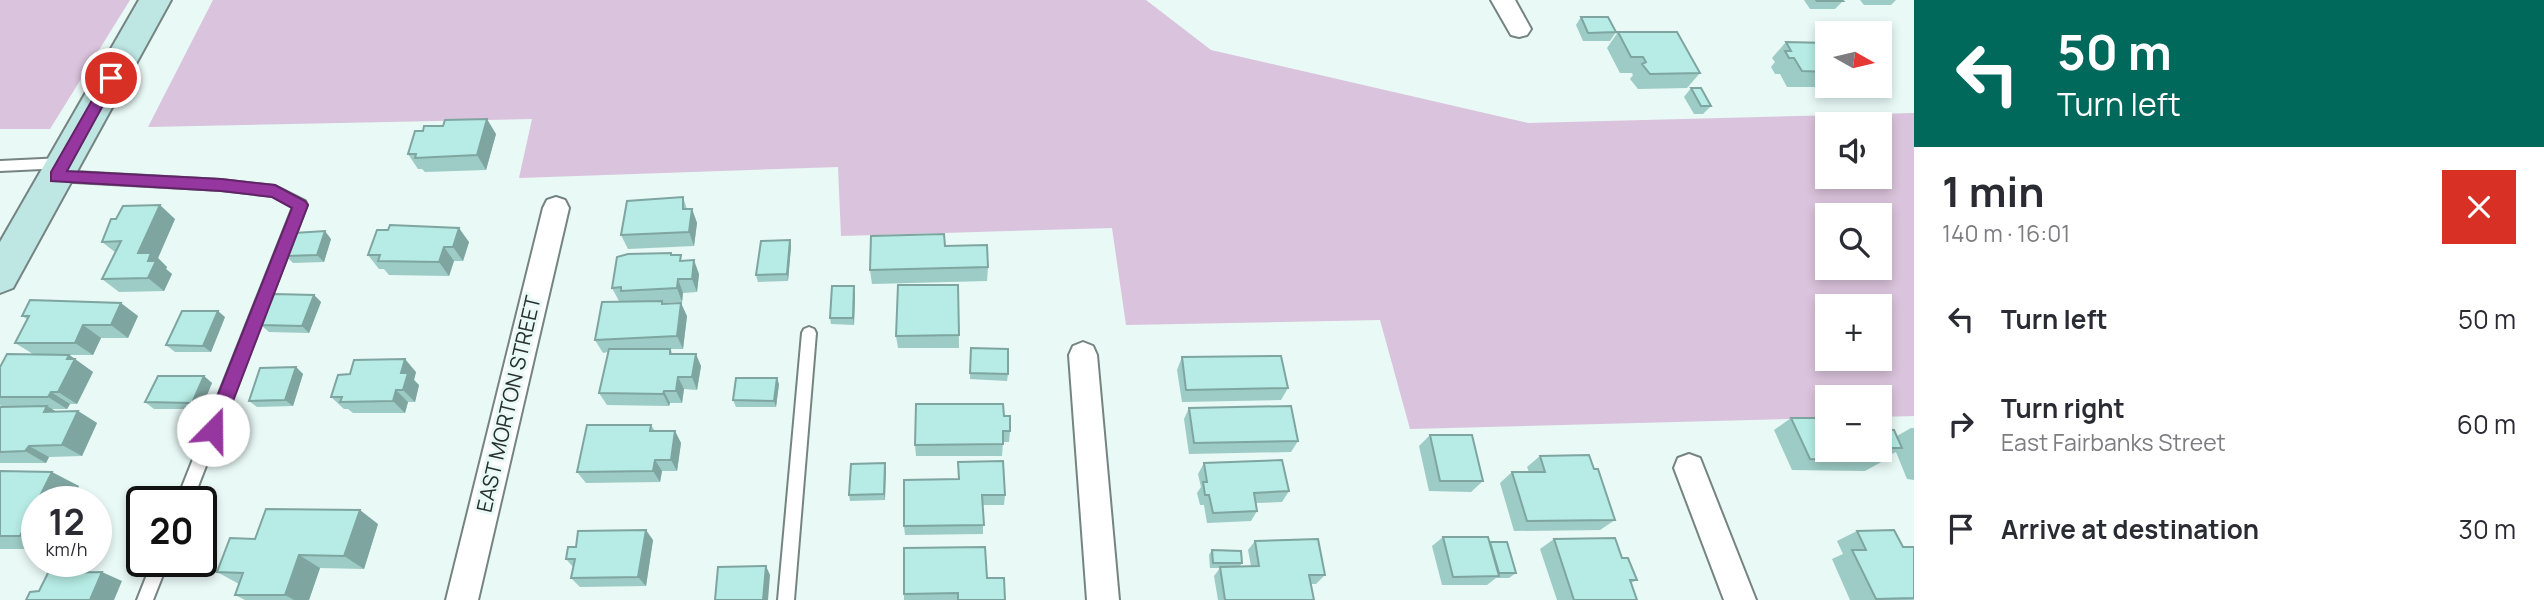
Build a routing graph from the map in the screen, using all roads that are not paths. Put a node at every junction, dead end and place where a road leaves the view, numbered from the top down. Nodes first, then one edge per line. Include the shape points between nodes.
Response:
1 (155, 0) edge
2 (1503, 0) edge
3 (1519, 29) dead end
4 (0, 166) edge
5 (60, 170) junction
6 (556, 208) dead end
7 (0, 277) edge
8 (809, 333) dead end
9 (1083, 355) dead end
10 (1689, 468) dead end
11 (190, 486) edge
12 (154, 577) edge
13 (145, 600) edge
14 (462, 600) edge
15 (786, 600) edge
16 (1103, 600) edge
17 (1740, 600) edge

1 - 5 street
2 - 3 street
4 - 5 lane
5 - 7 street
5 - 11 lane via 275,191 300,205
6 - 14 street, EAST MORTON STREET
8 - 15 lane
9 - 16 street
10 - 17 street
12 - 13 lane

